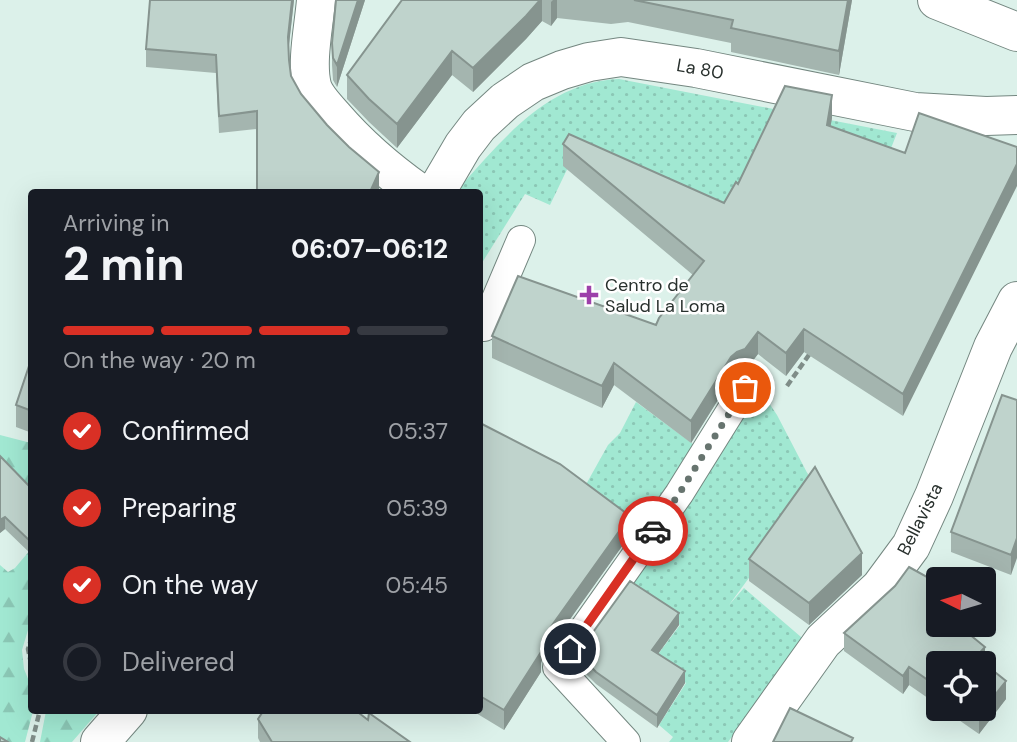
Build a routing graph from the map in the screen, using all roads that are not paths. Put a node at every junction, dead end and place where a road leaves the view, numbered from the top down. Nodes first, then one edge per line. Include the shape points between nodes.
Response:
1 (316, 0) edge
2 (937, 0) edge
3 (1017, 32) edge
4 (1017, 115) edge
5 (414, 189) edge
6 (438, 189) edge
7 (521, 240) dead end
8 (1017, 300) edge
9 (483, 326) edge
10 (745, 388) dead end
11 (124, 714) edge
12 (100, 742) edge
13 (626, 742) edge
14 (751, 742) edge

1 - 5 street via 310,65 313,88 349,134
2 - 3 street
4 - 6 street, La 80 via 915,112 621,57 562,71 533,82 505,101 463,146
7 - 9 lane
8 - 14 street, Bellavista via 911,545 880,588 823,641
10 - 13 lane via 679,494 557,667
11 - 12 street

